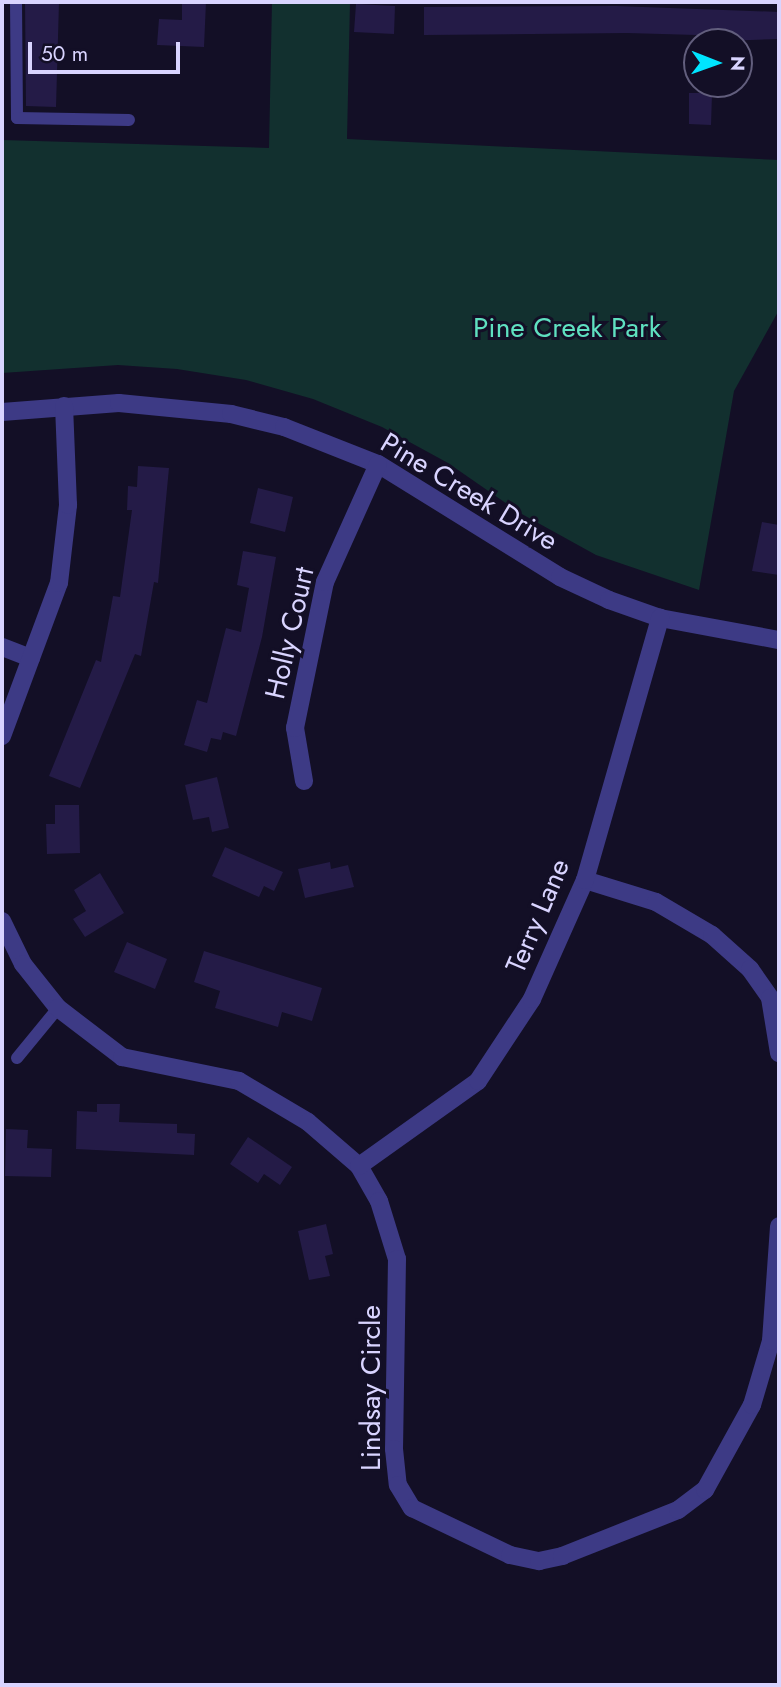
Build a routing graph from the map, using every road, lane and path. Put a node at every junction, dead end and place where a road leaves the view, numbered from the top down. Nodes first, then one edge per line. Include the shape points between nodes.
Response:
1 (16, 2) edge
2 (128, 120) dead end
3 (64, 406) junction
4 (2, 412) edge
5 (378, 464) junction
6 (660, 618) junction
7 (779, 640) edge
8 (2, 647) edge
9 (31, 659) junction
10 (2, 736) edge
11 (304, 781) dead end
12 (585, 880) junction
13 (2, 921) edge
14 (58, 1008) junction
15 (779, 1053) edge
16 (17, 1058) dead end
17 (359, 1166) junction
18 (779, 1226) edge

1 - 2 lane via 17,118
3 - 4 street, Pine Creek Drive
3 - 5 street, Pine Creek Drive via 119,403 231,414 284,427
3 - 9 street via 68,505 59,583
5 - 6 street, Pine Creek Drive via 560,577
5 - 11 street, Holly Court via 325,582 295,728
6 - 7 street, Pine Creek Drive
6 - 12 street, Terry Lane
8 - 9 street
9 - 10 street
12 - 15 street via 656,902 722,943 750,969 770,998
12 - 17 street, Terry Lane via 532,999 478,1081
13 - 14 street, Lindsay Circle via 23,964
14 - 16 lane
14 - 17 street, Lindsay Circle via 122,1057 239,1081 308,1122
17 - 18 street, Lindsay Circle via 379,1201 397,1259 394,1449 398,1485 412,1508 524,1559 562,1556 595,1545 678,1510 705,1490 752,1405 771,1342

